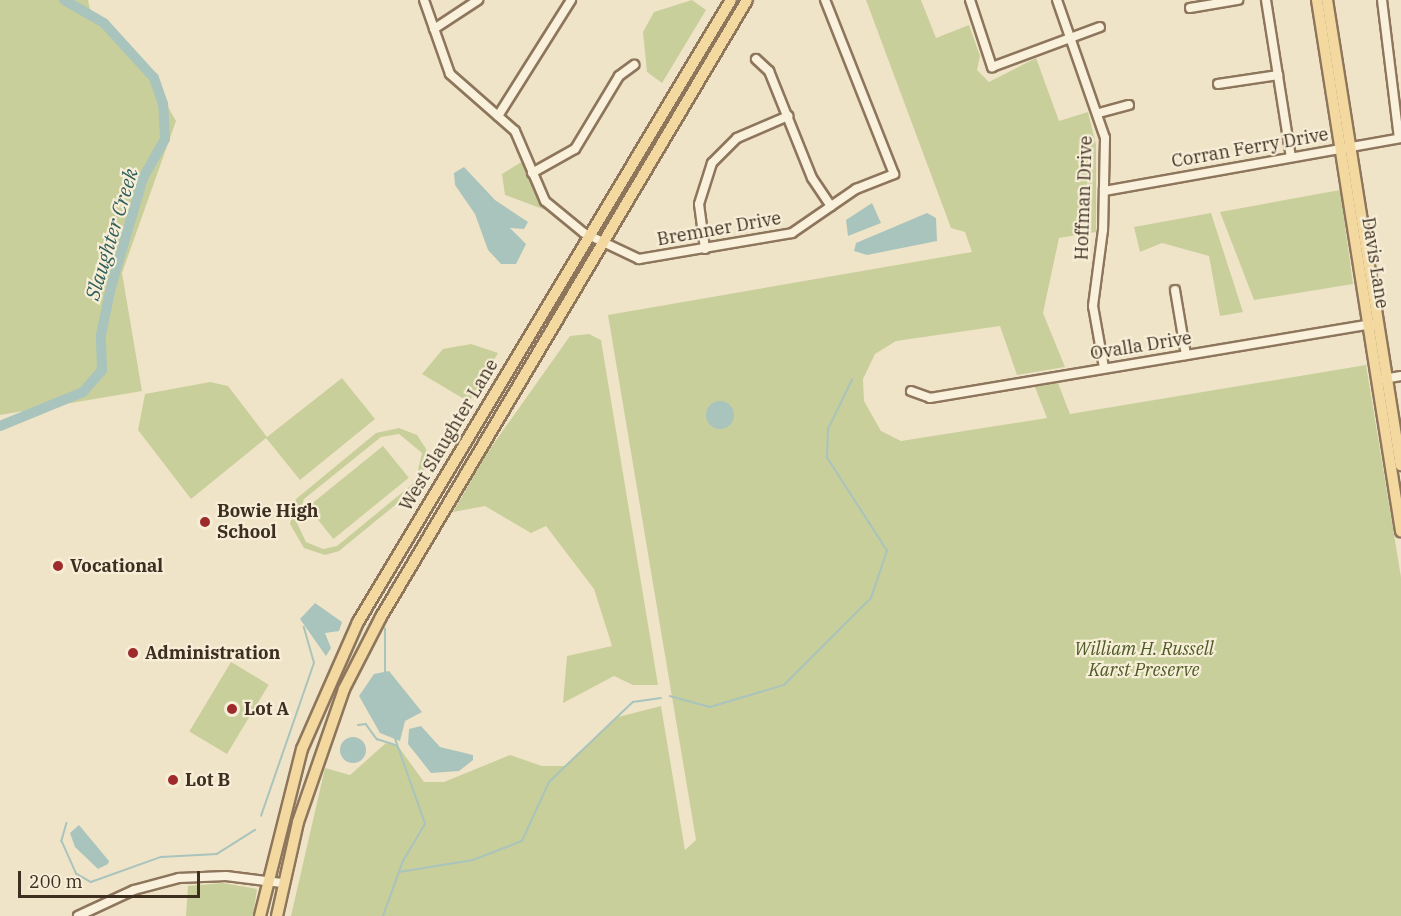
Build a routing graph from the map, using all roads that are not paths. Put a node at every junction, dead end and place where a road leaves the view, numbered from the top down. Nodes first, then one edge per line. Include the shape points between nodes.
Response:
1 (424, 0) edge
2 (478, 0) edge
3 (571, 0) edge
4 (731, 0) edge
5 (747, 0) edge
6 (826, 0) edge
7 (970, 0) edge
8 (1057, 0) edge
9 (1238, 0) edge
10 (1266, 0) edge
11 (1317, 0) edge
12 (1327, 0) edge
13 (1382, 0) edge
14 (1190, 8) dead end
15 (1100, 27) dead end
16 (434, 29) junction
17 (1071, 38) junction
18 (708, 41) junction
19 (720, 49) junction
20 (756, 59) dead end
21 (634, 65) dead end
22 (1278, 75) junction
23 (1218, 84) dead end
24 (1129, 105) dead end
25 (1099, 113) junction
26 (498, 116) junction
27 (788, 116) junction
28 (1400, 138) edge
29 (1346, 148) junction
30 (1291, 157) junction
31 (532, 173) junction
32 (1104, 190) junction
33 (831, 206) junction
34 (589, 235) junction
35 (603, 244) junction
36 (705, 249) junction
37 (1175, 290) dead end
38 (1373, 324) junction
39 (1186, 355) junction
40 (1104, 368) junction
41 (1401, 376) edge
42 (1382, 379) junction
43 (911, 391) dead end
44 (1401, 465) edge
45 (1401, 531) edge
46 (366, 609) junction
47 (381, 617) junction
48 (266, 882) junction
49 (282, 884) junction
50 (78, 916) edge
51 (260, 916) edge
52 (277, 916) edge

1 - 16 street, Bremner Drive
2 - 16 street
3 - 26 street
4 - 18 main road, West Slaughter Lane
5 - 19 main road, West Slaughter Lane
6 - 33 street, Bremner Drive via 894,174
7 - 17 street via 992,67
8 - 17 street, Hoffman Drive
9 - 14 street
10 - 22 street
11 - 29 main road, Davis Lane
12 - 29 main road, Davis Lane
13 - 28 street
15 - 17 street
16 - 26 street, Bremner Drive via 455,82
17 - 25 street, Hoffman Drive
18 - 19 main road
18 - 34 main road, West Slaughter Lane
19 - 35 main road, West Slaughter Lane
20 - 27 street via 770,70
21 - 31 street via 619,76 575,149
22 - 23 street
22 - 30 street
24 - 25 street
25 - 32 street, Hoffman Drive
26 - 31 street, Bremner Drive via 522,142
27 - 33 street via 812,178
27 - 36 street via 737,138 712,163 699,204
28 - 29 street, Corran Ferry Drive
29 - 30 street, Corran Ferry Drive
29 - 38 main road, Davis Lane
30 - 32 street, Corran Ferry Drive
31 - 34 street, Bremner Drive via 549,206
32 - 40 street, Hoffman Drive via 1093,306
33 - 36 street, Bremner Drive via 792,232
34 - 35 street, Bremner Drive
34 - 46 main road, West Slaughter Lane
35 - 36 street, Bremner Drive via 639,259
35 - 47 main road, West Slaughter Lane
37 - 39 street
38 - 39 street, Ovalla Drive
38 - 42 main road, Davis Lane
39 - 40 street, Ovalla Drive
40 - 43 street, Ovalla Drive via 930,398
41 - 42 street
42 - 44 main road, Davis Lane
42 - 45 main road, Davis Lane
46 - 47 main road
46 - 48 main road, West Slaughter Lane via 302,749
47 - 49 main road, West Slaughter Lane via 344,688 311,777
48 - 49 street
48 - 50 street via 204,875 165,880
48 - 51 main road, West Slaughter Lane
49 - 52 main road, West Slaughter Lane

